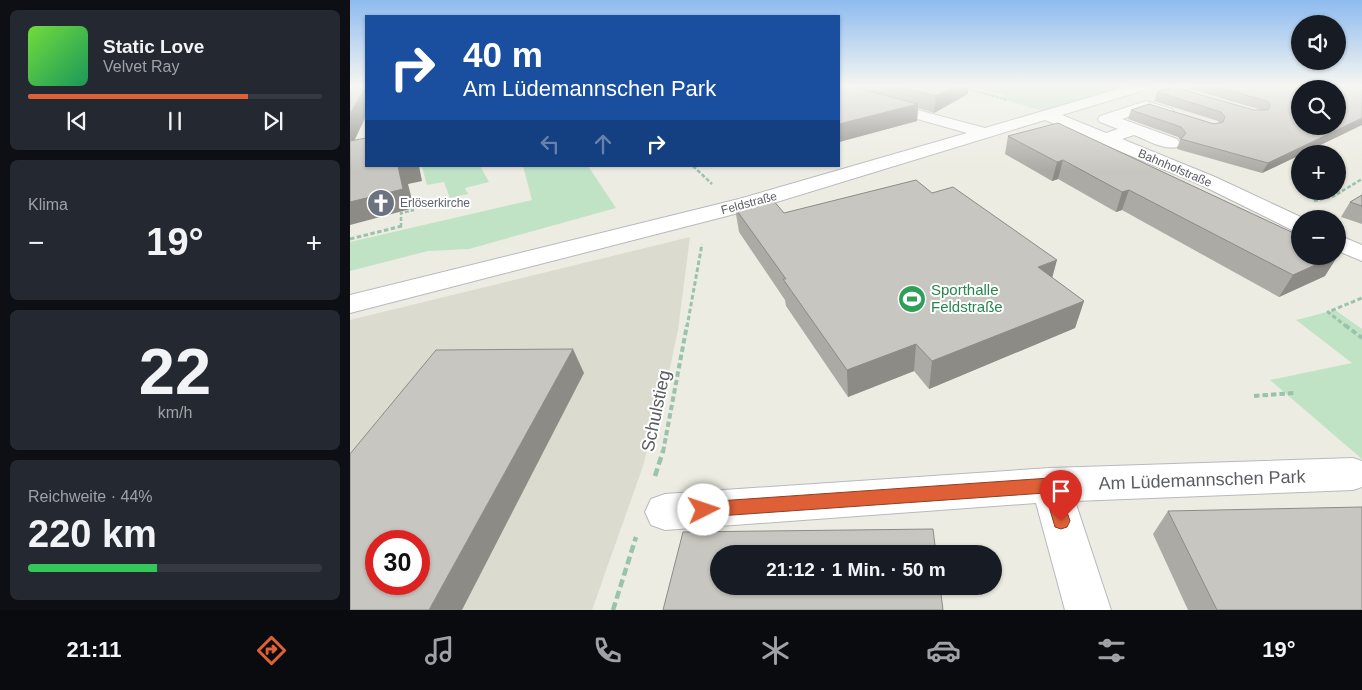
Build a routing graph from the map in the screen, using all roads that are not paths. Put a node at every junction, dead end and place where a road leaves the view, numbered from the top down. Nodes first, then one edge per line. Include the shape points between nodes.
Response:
1 (918, 114) edge
2 (1120, 114) edge
3 (1172, 114) edge
4 (1047, 115) joint
5 (1183, 118) edge
6 (1134, 129) junction
7 (986, 133) junction
8 (1106, 139) junction
9 (1171, 143) dead end
10 (1291, 221) edge
11 (1346, 246) edge
12 (1362, 254) edge
13 (350, 304) edge
14 (1353, 474) dead end
15 (1050, 485) junction
16 (651, 511) road end
17 (1088, 610) edge

1 - 7 street
2 - 6 street via 1106,119
3 - 5 street
4 - 7 street, Feldstraße
4 - 8 street, Bahnhofstraße
6 - 8 street
6 - 9 street
7 - 13 street, Feldstraße via 746,204
8 - 10 street, Bahnhofstraße via 1208,181
11 - 12 street
14 - 15 street, Am Lüdemannschen Park
15 - 16 street, Am Lüdemannschen Park
15 - 17 street

